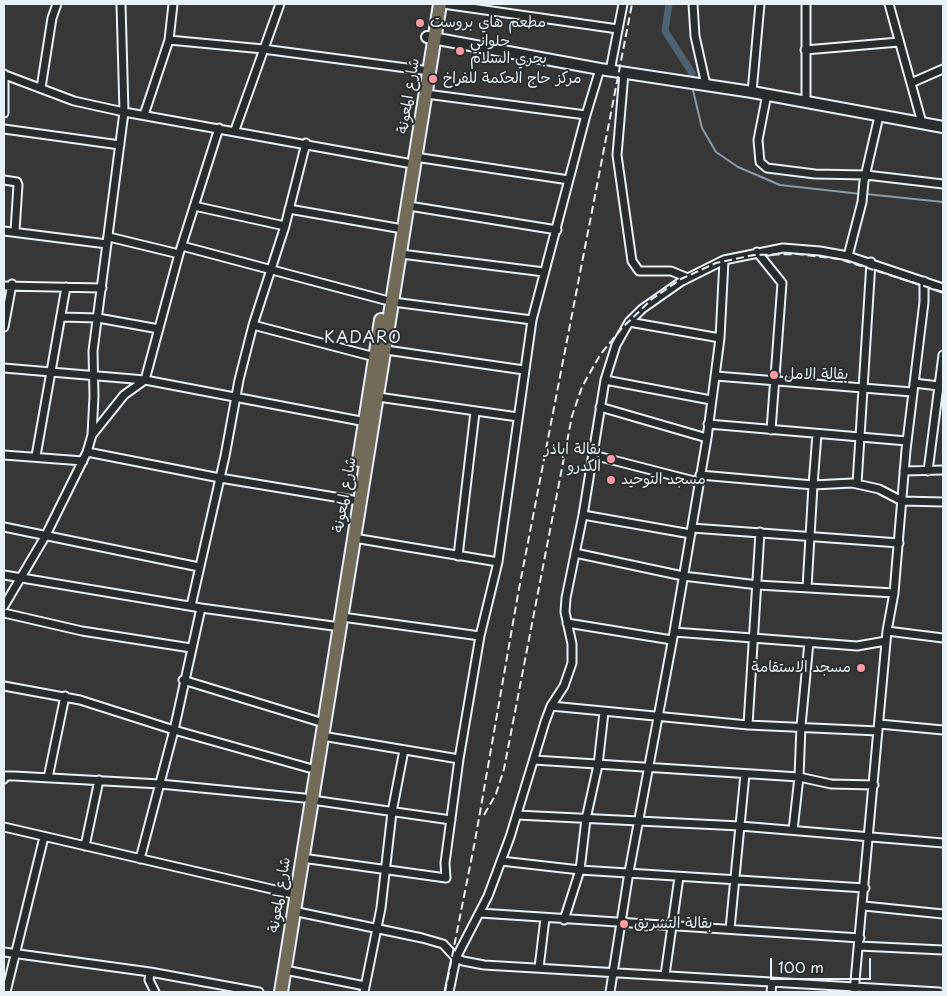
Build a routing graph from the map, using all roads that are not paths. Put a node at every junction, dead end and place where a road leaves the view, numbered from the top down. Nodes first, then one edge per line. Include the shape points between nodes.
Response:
1 (57, 4) edge
2 (121, 4) edge
3 (174, 4) edge
4 (280, 4) edge
5 (432, 4) edge
6 (442, 4) edge
7 (623, 4) edge
8 (693, 4) edge
9 (760, 4) edge
10 (806, 4) edge
11 (889, 4) edge
12 (618, 29) junction
13 (431, 38) junction
14 (169, 40) junction
15 (899, 42) junction
16 (263, 49) junction
17 (805, 50) junction
18 (943, 69) edge
19 (422, 70) junction
20 (605, 70) junction
21 (624, 73) junction
22 (4, 75) edge
23 (911, 83) junction
24 (702, 85) junction
25 (41, 88) junction
26 (752, 92) junction
27 (426, 94) junction
28 (767, 94) junction
29 (806, 101) junction
30 (4, 102) edge
31 (124, 112) junction
32 (4, 113) edge
33 (144, 115) junction
34 (586, 115) junction
35 (879, 116) junction
36 (922, 123) junction
37 (943, 127) edge
38 (218, 128) junction
39 (4, 130) edge
40 (235, 130) junction
41 (306, 143) junction
42 (120, 145) junction
43 (411, 160) junction
44 (865, 178) junction
45 (4, 180) edge
46 (569, 180) junction
47 (943, 184) edge
48 (194, 206) junction
49 (408, 206) junction
50 (289, 209) junction
51 (284, 226) junction
52 (397, 228) junction
53 (557, 230) junction
54 (4, 231) edge
55 (15, 231) junction
56 (108, 241) junction
57 (182, 246) junction
58 (757, 252) junction
59 (179, 254) junction
60 (400, 254) junction
61 (848, 256) junction
62 (724, 260) junction
63 (871, 262) junction
64 (270, 270) junction
65 (544, 272) junction
66 (688, 278) junction
67 (392, 281) junction
68 (924, 281) junction
69 (8, 285) edge
70 (943, 286) edge
71 (66, 287) junction
72 (102, 288) junction
73 (389, 301) junction
74 (61, 317) junction
75 (98, 318) junction
76 (532, 320) junction
77 (629, 322) junction
78 (253, 325) junction
79 (4, 327) edge
80 (159, 329) junction
81 (720, 338) junction
82 (380, 353) junction
83 (943, 355) edge
84 (4, 368) edge
85 (524, 370) junction
86 (51, 372) junction
87 (93, 374) junction
88 (716, 376) junction
89 (145, 380) junction
90 (605, 380) junction
91 (775, 380) junction
92 (914, 383) junction
93 (863, 386) junction
94 (940, 388) edge
95 (912, 392) junction
96 (378, 397) junction
97 (235, 398) junction
98 (711, 400) junction
99 (600, 407) junction
100 (475, 412) junction
101 (518, 417) junction
102 (369, 422) junction
103 (708, 424) junction
104 (771, 430) junction
105 (817, 434) junction
106 (92, 435) junction
107 (860, 436) junction
108 (707, 438) junction
109 (907, 441) junction
110 (88, 452) junction
111 (4, 455) edge
112 (36, 456) junction
113 (593, 456) junction
114 (83, 461) junction
115 (943, 470) edge
116 (904, 471) junction
117 (928, 471) junction
118 (220, 478) junction
119 (699, 478) junction
120 (857, 484) junction
121 (813, 485) junction
122 (353, 500) junction
123 (902, 501) junction
124 (943, 502) edge
125 (583, 515) junction
126 (4, 527) edge
127 (691, 531) junction
128 (760, 532) junction
129 (46, 534) junction
130 (809, 536) junction
131 (354, 538) junction
132 (899, 542) junction
133 (575, 553) junction
134 (458, 556) junction
135 (498, 562) junction
136 (199, 567) junction
137 (4, 575) edge
138 (683, 576) junction
139 (21, 578) junction
140 (758, 585) junction
141 (807, 588) junction
142 (894, 593) junction
143 (4, 606) edge
144 (191, 606) junction
145 (201, 608) junction
146 (4, 613) edge
147 (342, 617) junction
148 (566, 623) junction
149 (333, 626) junction
150 (887, 631) junction
151 (674, 632) junction
152 (480, 636) junction
153 (754, 638) junction
154 (943, 638) edge
155 (672, 640) junction
156 (886, 641) junction
157 (809, 642) junction
158 (192, 648) junction
159 (183, 680) junction
160 (4, 686) edge
161 (65, 696) junction
162 (551, 706) junction
163 (604, 712) junction
164 (657, 718) junction
165 (317, 721) junction
166 (748, 725) junction
167 (801, 726) junction
168 (879, 728) junction
169 (174, 730) junction
170 (943, 730) edge
171 (322, 736) junction
172 (404, 750) junction
173 (459, 759) junction
174 (534, 760) junction
175 (598, 765) junction
176 (310, 768) junction
177 (648, 768) junction
178 (745, 774) junction
179 (799, 777) junction
180 (48, 778) junction
181 (4, 779) edge
182 (99, 780) junction
183 (160, 784) junction
184 (874, 785) junction
185 (308, 799) junction
186 (392, 812) junction
187 (517, 815) junction
188 (586, 819) junction
189 (451, 820) junction
190 (639, 823) junction
191 (740, 826) junction
192 (4, 827) edge
193 (792, 830) junction
194 (44, 837) junction
195 (869, 838) junction
196 (943, 843) edge
197 (84, 846) junction
198 (302, 858) junction
199 (140, 859) junction
200 (501, 861) junction
201 (580, 870) junction
202 (385, 871) junction
203 (629, 872) junction
204 (679, 876) junction
205 (735, 878) junction
206 (865, 888) junction
207 (293, 894) junction
208 (864, 906) junction
209 (294, 911) junction
210 (480, 913) junction
211 (943, 914) edge
212 (545, 918) junction
213 (564, 920) junction
214 (621, 924) junction
215 (673, 926) junction
216 (377, 928) junction
217 (730, 929) junction
218 (860, 938) junction
219 (859, 946) junction
220 (943, 950) edge
221 (4, 952) edge
222 (15, 954) junction
223 (456, 958) junction
224 (539, 968) junction
225 (285, 970) junction
226 (150, 972) junction
227 (614, 973) junction
228 (665, 975) junction
229 (772, 982) junction
230 (364, 989) edge
231 (854, 990) edge
232 (6, 992) edge
233 (155, 992) edge
234 (259, 992) edge
235 (274, 992) edge
236 (281, 992) edge
237 (449, 992) edge
238 (610, 992) edge
239 (771, 992) edge
240 (939, 992) edge

1 - 25 street
2 - 31 street
3 - 14 street
4 - 16 street
5 - 13 highway, شارع المعونة
6 - 12 street
6 - 13 highway, شارع المعونة
7 - 12 street
8 - 24 street
9 - 26 street
10 - 17 street
11 - 15 street
12 - 20 street
13 - 19 highway, شارع المعونة
13 - 20 street
13 - 27 highway, شارع المعونة
14 - 16 street
14 - 33 street
15 - 17 street
15 - 23 street
16 - 19 street
16 - 40 street
17 - 29 street
18 - 23 street
19 - 43 highway, شارع المعونة
20 - 21 street
20 - 34 street
21 - 24 street
21 - 66 street via 617,155 632,261 639,271 671,271
22 - 25 street
22 - 30 street
23 - 36 street
24 - 26 street
25 - 31 street via 74,101
26 - 28 street
27 - 34 street
27 - 43 highway, شارع المعونة
28 - 29 street
28 - 44 street via 758,140 758,156 762,165 773,170
29 - 35 street
30 - 32 street
31 - 33 street
31 - 42 street
33 - 38 street
34 - 46 street
35 - 36 street
35 - 44 street
36 - 37 street
38 - 40 street
38 - 48 street
39 - 42 street
40 - 41 street
41 - 43 street
41 - 50 street
42 - 56 street
43 - 46 street
43 - 49 highway, شارع المعونة
43 - 52 highway, شارع المعونة
44 - 47 street
44 - 61 street
45 - 55 street via 18,185
46 - 53 street
48 - 51 street
48 - 57 street
49 - 53 street
49 - 60 highway, شارع المعونة
50 - 51 street
50 - 52 street
51 - 64 street
52 - 67 highway, شارع المعونة
53 - 65 street
54 - 55 street
55 - 56 street
56 - 59 street
56 - 72 street
57 - 59 street
57 - 64 street
58 - 61 street via 784,248
58 - 62 street
58 - 91 street via 782,283
59 - 80 street
60 - 65 street
60 - 67 highway, شارع المعونة
61 - 63 street
62 - 66 street
62 - 81 street
63 - 68 street
63 - 93 street
64 - 73 street
64 - 78 street
65 - 76 street
66 - 77 street via 642,309
67 - 73 highway, شارع المعونة
68 - 70 street
68 - 92 street
69 - 71 street
69 - 79 street
71 - 72 street
71 - 74 street
72 - 75 street
73 - 76 street
73 - 82 highway, شارع المعونة
74 - 75 street
74 - 86 street
75 - 80 street
75 - 87 street
76 - 85 street
77 - 81 street
77 - 90 street via 616,345
78 - 82 street
78 - 97 street
80 - 89 street
81 - 88 street
82 - 85 street
82 - 96 highway, شارع المعونة
82 - 102 highway, شارع المعونة
83 - 94 street
84 - 86 street
85 - 101 street
86 - 87 street
86 - 112 street
87 - 89 street
87 - 106 street
88 - 91 street
88 - 98 street
89 - 97 street
89 - 106 street via 124,395
90 - 98 street
90 - 99 street
91 - 93 street
91 - 104 street
92 - 94 street
92 - 95 street
93 - 95 street
93 - 107 street
94 - 117 street
95 - 109 street
96 - 100 street
96 - 102 highway, شارع المعونة
97 - 102 street
97 - 118 street
98 - 103 street
99 - 108 street
99 - 113 street
100 - 101 street
100 - 134 street
101 - 135 street
102 - 122 highway, شارع المعونة
102 - 131 highway, شارع المعونة
103 - 104 street
103 - 108 street
104 - 105 street
105 - 107 street
105 - 121 street
106 - 110 street
107 - 109 street
107 - 120 street
108 - 119 street
109 - 116 street
110 - 114 street
110 - 118 street
111 - 112 street
112 - 114 street
113 - 119 street
113 - 125 street
114 - 129 street
115 - 117 street
116 - 117 street
116 - 123 street
118 - 122 street
118 - 136 street
119 - 121 street
119 - 127 street
120 - 121 street
120 - 123 street via 878,489
121 - 130 street
122 - 149 highway, شارع المعونة
123 - 124 street
123 - 132 street
125 - 127 street
125 - 133 street
126 - 129 street
127 - 128 street
127 - 138 street
128 - 130 street
128 - 140 street
129 - 136 street
129 - 139 street
130 - 132 street
130 - 141 street
131 - 134 street
131 - 147 highway, شارع المعونة
132 - 142 street
133 - 138 street
133 - 148 street via 566,598
134 - 135 street
135 - 152 street
136 - 144 street
137 - 139 street
138 - 140 street
138 - 151 street
139 - 143 street
139 - 144 street
140 - 141 street
140 - 153 street
141 - 142 street
142 - 150 street
144 - 145 street
145 - 149 street
145 - 158 street
146 - 158 street via 82,631
147 - 152 street
147 - 171 highway, شارع المعونة
148 - 155 street
148 - 162 street via 572,663 564,686
149 - 165 highway, شارع المعونة
150 - 154 street
150 - 156 street
151 - 153 street
151 - 155 street
152 - 173 street
153 - 157 street
153 - 166 street
155 - 164 street
156 - 157 street via 857,646
156 - 168 street
157 - 167 street
158 - 159 street
159 - 165 street
159 - 169 street
160 - 161 street
161 - 169 street
161 - 180 street
162 - 163 street
162 - 174 street
163 - 164 street
163 - 175 street
164 - 166 street
164 - 177 street
165 - 176 highway, شارع المعونة
166 - 167 street
167 - 168 street
167 - 179 street
168 - 170 street
168 - 184 street
169 - 176 street
169 - 183 street
171 - 172 street
171 - 185 highway, شارع المعونة
172 - 173 street
172 - 186 street
173 - 189 street
174 - 175 street
174 - 187 street
175 - 177 street
175 - 188 street
176 - 185 highway, شارع المعونة
177 - 178 street
177 - 190 street
178 - 179 street
178 - 191 street
179 - 184 street via 831,784
179 - 193 street
180 - 181 street via 5,776
180 - 182 street
182 - 183 street
182 - 197 street
183 - 185 street
183 - 199 street
184 - 195 street
185 - 186 street
185 - 198 highway, شارع المعونة
185 - 207 highway, شارع المعونة
186 - 189 street
186 - 202 street
187 - 188 street
187 - 200 street
188 - 190 street
188 - 201 street
189 - 202 street via 446,878
190 - 191 street
190 - 203 street
191 - 193 street
191 - 205 street
192 - 194 street
193 - 195 street
194 - 197 street
194 - 222 street
195 - 196 street
195 - 206 street
197 - 199 street
198 - 202 street
198 - 207 highway, شارع المعونة
199 - 207 street
200 - 201 street
200 - 210 street
201 - 203 street
201 - 213 street
202 - 216 street
203 - 204 street
203 - 214 street
204 - 205 street
204 - 215 street
205 - 206 street
205 - 217 street
206 - 208 street
207 - 209 highway, شارع المعونة
207 - 235 highway, شارع المعونة
208 - 211 street
208 - 218 street
209 - 216 street
209 - 225 highway, شارع المعونة
210 - 212 street
210 - 223 street
212 - 213 street
212 - 224 street
213 - 214 street
214 - 215 street
214 - 227 street
215 - 217 street
215 - 228 street
216 - 223 street via 443,944
216 - 230 street
217 - 218 street
218 - 219 street
219 - 220 street
219 - 231 street
221 - 222 street
222 - 226 street
222 - 232 street
223 - 224 street via 484,965
223 - 237 street
224 - 227 street
225 - 230 street
225 - 236 highway, شارع المعونة
226 - 233 street via 149,980
226 - 234 street
227 - 228 street
227 - 238 street
228 - 229 street
229 - 231 street
229 - 239 street
231 - 240 street

